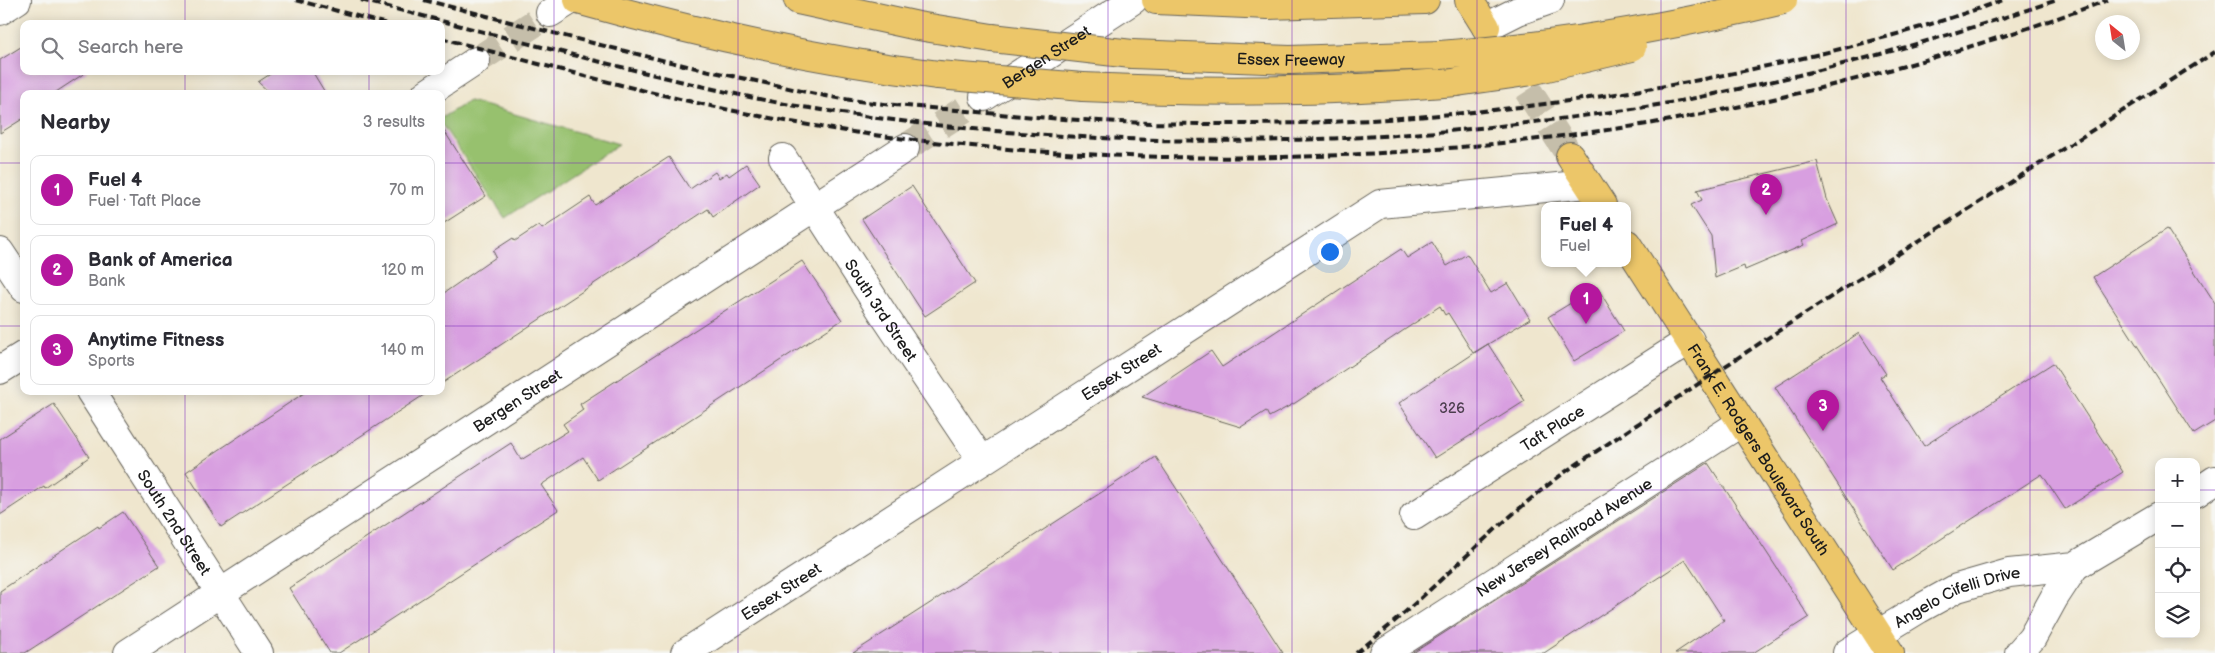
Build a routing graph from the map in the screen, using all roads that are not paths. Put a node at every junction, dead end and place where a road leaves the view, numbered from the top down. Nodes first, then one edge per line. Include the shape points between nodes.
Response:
1 (17, 0) edge
2 (578, 0) edge
3 (798, 0) edge
4 (1133, 0) edge
5 (1156, 0) edge
6 (1469, 0) edge
7 (1550, 0) edge
8 (1784, 0) edge
9 (1415, 1) edge
10 (0, 11) edge
11 (1486, 27) joint
12 (476, 62) tunnel mouth
13 (432, 90) edge
14 (984, 97) tunnel mouth
15 (905, 148) tunnel mouth
16 (1570, 156) tunnel mouth
17 (783, 158) dead end
18 (1595, 194) edge
19 (814, 208) junction
20 (1631, 250) edge
21 (0, 252) edge
22 (20, 282) edge
23 (1690, 340) junction
24 (20, 358) edge
25 (0, 370) edge
26 (93, 395) edge
27 (1742, 422) junction
28 (982, 460) junction
29 (2215, 480) edge
30 (2200, 490) edge
31 (1414, 516) dead end
32 (2155, 518) edge
33 (2076, 566) junction
34 (220, 593) junction
35 (1884, 643) edge
36 (128, 653) edge
37 (259, 653) edge
38 (686, 653) edge
39 (1384, 653) edge
40 (1847, 653) edge
41 (2018, 653) edge

1 - 10 street
2 - 8 main road, bridge via 772,49 862,65 1083,88 1253,92 1457,82 1526,72 1662,39
3 - 8 main road, Essex Freeway, bridge via 992,38 1132,54 1290,60 1440,55 1521,48 1611,35
4 - 14 street, Bergen Street
5 - 9 main road via 1313,4
6 - 11 main road
7 - 11 street via 1518,10
12 - 13 street
15 - 19 street, Bergen Street
16 - 18 main road
17 - 19 street, South 3rd Street
18 - 28 street, Essex Street via 1380,204
19 - 28 street, South 3rd Street
19 - 34 street, Bergen Street
20 - 23 main road, Frank E. Rodgers Boulevard South
21 - 22 street
23 - 27 main road, Frank E. Rodgers Boulevard South
23 - 31 street, Taft Place
24 - 25 street
26 - 34 street, South 2nd Street
27 - 35 main road, Frank E. Rodgers Boulevard South
27 - 39 street, New Jersey Railroad Avenue
28 - 38 street, Essex Street
29 - 30 street
32 - 33 street, Angelo Cifelli Drive
33 - 35 street, Angelo Cifelli Drive via 2009,573 1957,588 1929,603
33 - 41 street, Angelo Cifelli Drive via 2032,638
34 - 36 street, Bergen Street
34 - 37 street, South 2nd Street
35 - 40 street, Angelo Cifelli Drive

